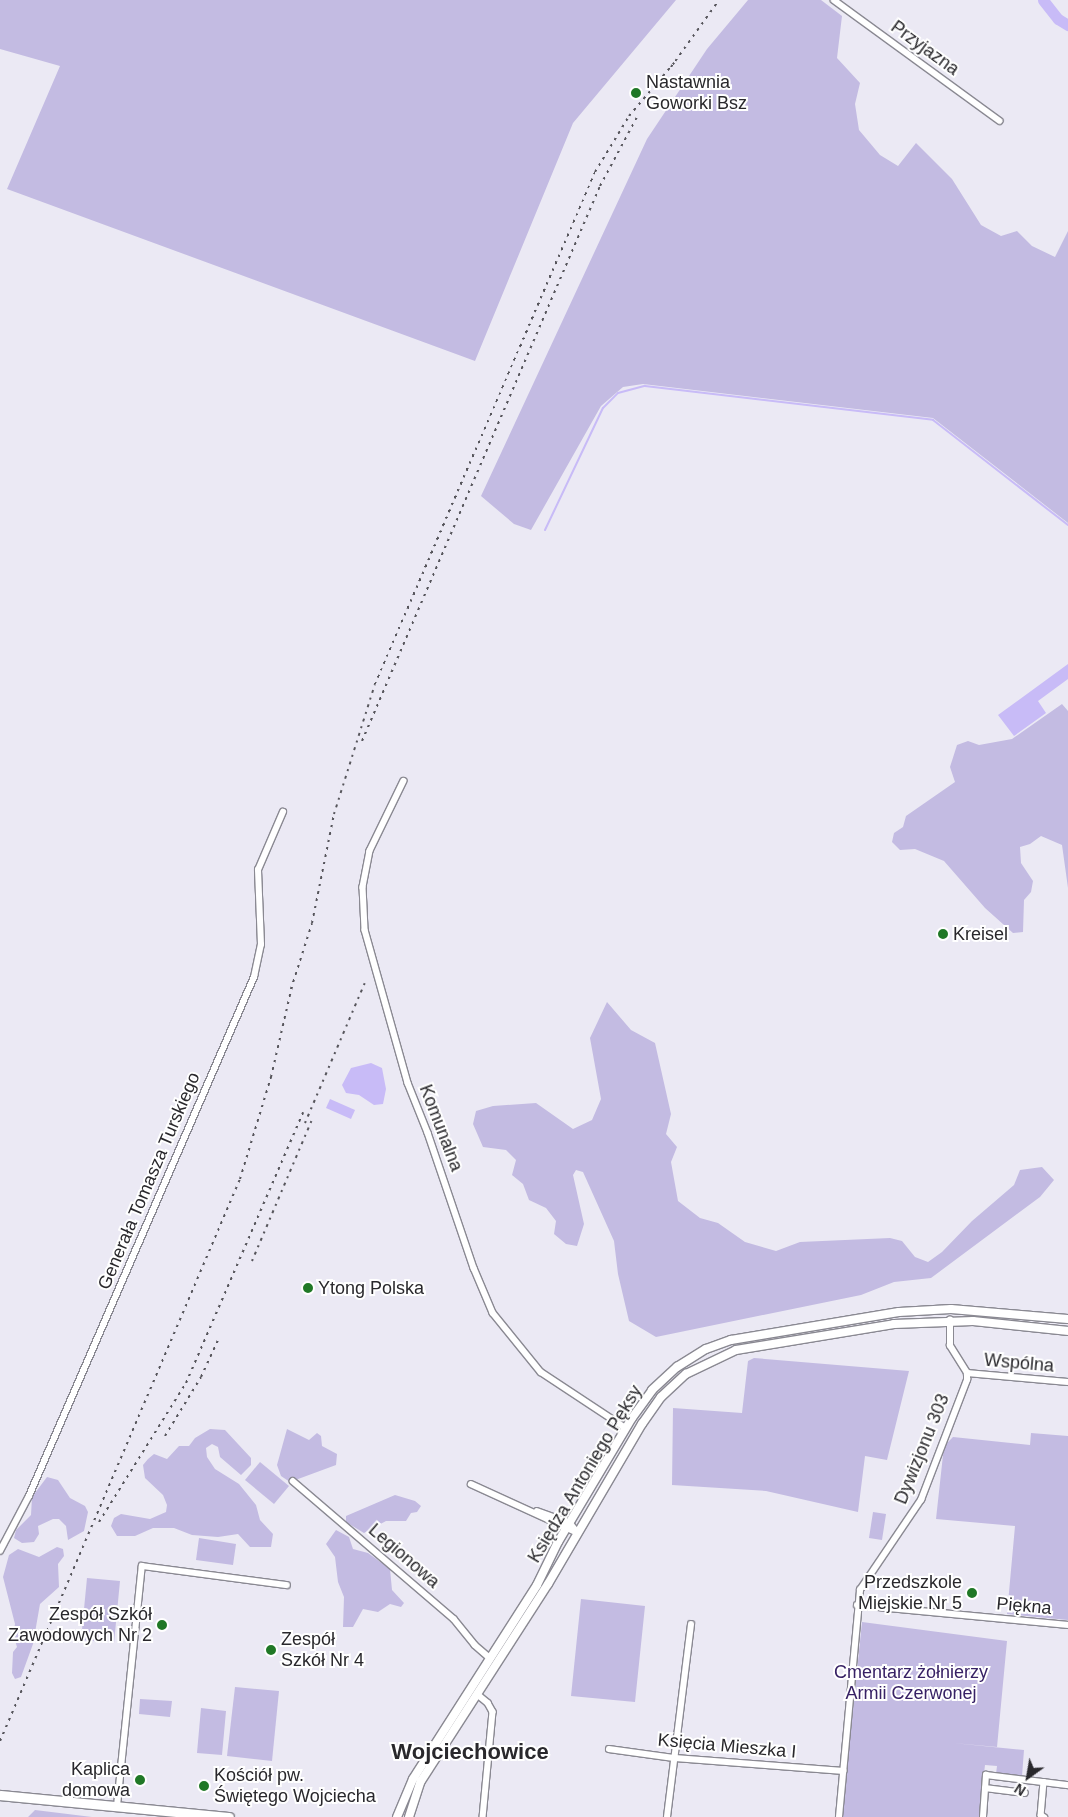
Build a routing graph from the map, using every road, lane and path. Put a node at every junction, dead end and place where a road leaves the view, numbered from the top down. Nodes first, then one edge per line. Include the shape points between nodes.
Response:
1 (834, 0) edge
2 (1000, 120) dead end
3 (404, 781) dead end
4 (282, 812) dead end
5 (1068, 1319) edge
6 (950, 1320) junction
7 (1068, 1331) edge
8 (967, 1373) junction
9 (1068, 1382) edge
10 (626, 1428) junction
11 (293, 1481) dead end
12 (471, 1484) dead end
13 (568, 1526) junction
14 (578, 1533) junction
15 (0, 1551) edge
16 (287, 1584) dead end
17 (857, 1604) junction
18 (692, 1624) dead end
19 (1068, 1625) edge
20 (490, 1658) junction
21 (477, 1694) junction
22 (609, 1750) dead end
23 (675, 1758) junction
24 (843, 1771) junction
25 (1044, 1782) junction
26 (1068, 1785) edge
27 (985, 1788) junction
28 (1025, 1793) dead end
29 (0, 1795) edge
30 (117, 1806) junction
31 (229, 1817) edge
32 (397, 1817) edge
33 (409, 1817) edge
34 (483, 1817) edge
35 (667, 1817) edge
36 (839, 1817) edge
37 (983, 1817) edge
38 (1044, 1817) edge

1 - 2 street, Przyjazna
3 - 10 street, Komunalna via 370,852 363,887 365,930 408,1083 474,1268 494,1314 541,1372
4 - 15 street, Generała Tomasza Turskiego via 258,870 261,945 254,977 29,1496
5 - 10 main road, Księdza Antoniego Pęksy via 975,1310 919,1310 731,1340 696,1354 670,1372 648,1395
6 - 7 main road, Księdza Antoniego Pęksy
6 - 8 street via 950,1346
6 - 14 main road, Księdza Antoniego Pęksy via 894,1324 754,1346 701,1365 671,1387 653,1408
8 - 9 street, Wspólna
8 - 17 street, Dywizjonu 303 via 921,1500 860,1590
10 - 13 main road, Księdza Antoniego Pęksy
11 - 20 street, Legionowa via 454,1619
12 - 13 street
13 - 14 street
13 - 20 main road, Księdza Antoniego Pęksy via 537,1585
14 - 21 main road, Księdza Antoniego Pęksy
16 - 30 street via 142,1566
17 - 19 street, Piękna
17 - 24 street, Dywizjonu 303
18 - 23 street
20 - 32 main road, Księdza Antoniego Pęksy via 413,1779
21 - 33 main road, Księdza Antoniego Pęksy via 421,1781
21 - 34 street via 493,1712
22 - 23 street, Księcia Mieszka I
23 - 24 street, Księcia Mieszka I
23 - 35 street
24 - 36 street, Dywizjonu 303
25 - 26 street
25 - 27 street via 986,1774
25 - 38 street via 1041,1814
27 - 28 street
27 - 37 street
29 - 30 main road
30 - 31 main road

